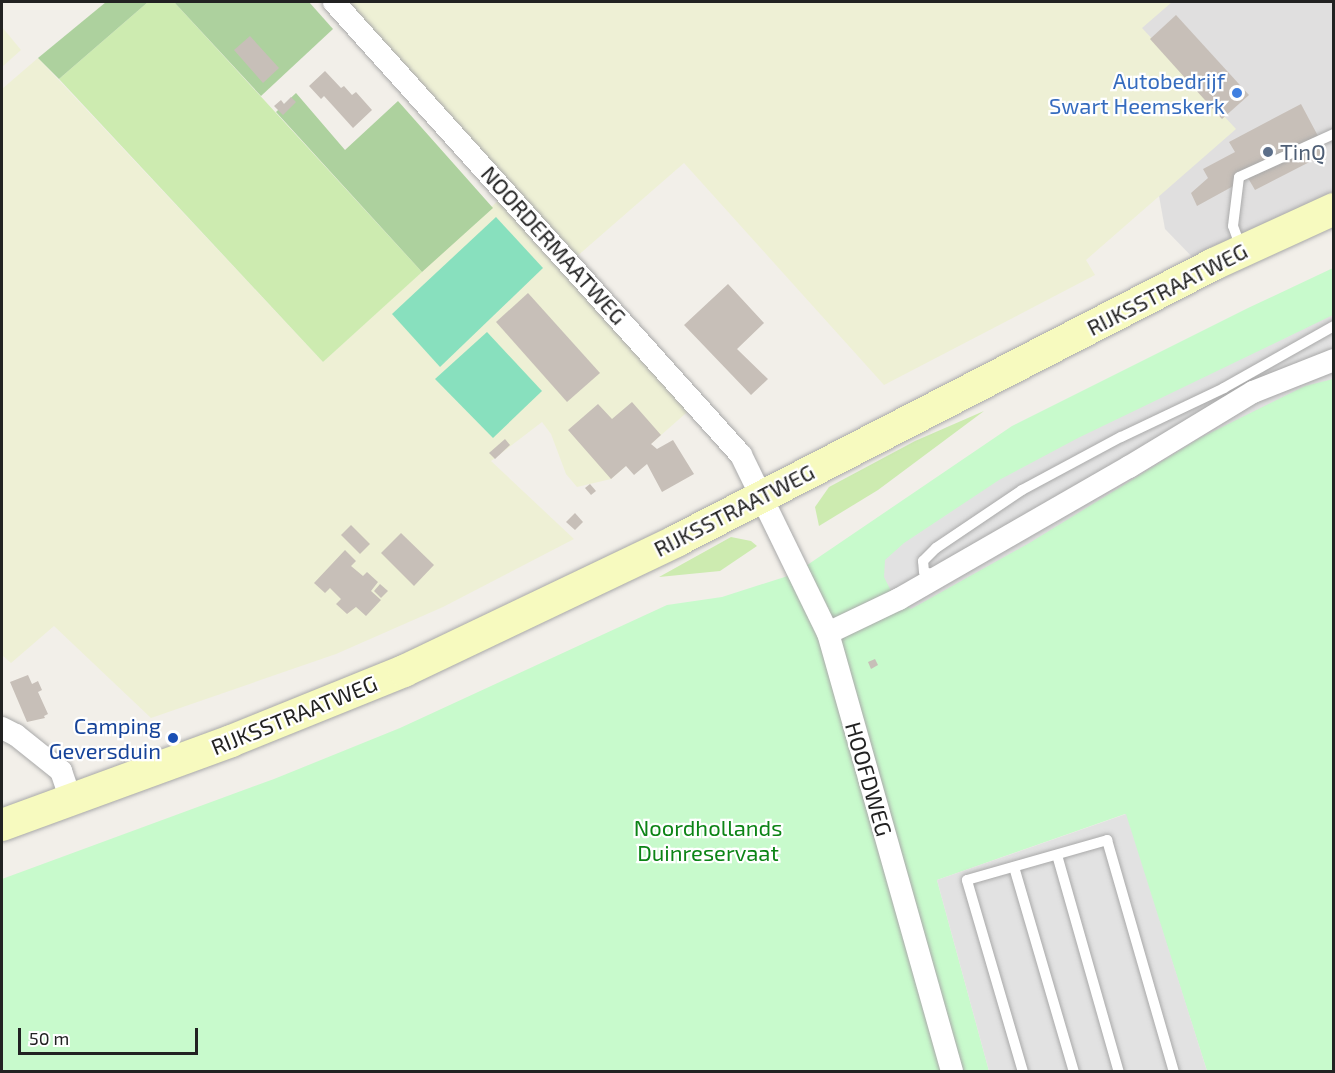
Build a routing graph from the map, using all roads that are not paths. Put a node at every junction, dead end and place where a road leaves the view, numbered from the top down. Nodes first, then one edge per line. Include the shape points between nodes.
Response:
1 (334, 2) edge
2 (1334, 134) edge
3 (1334, 209) edge
4 (1242, 251) junction
5 (1334, 326) edge
6 (1334, 360) edge
7 (762, 496) junction
8 (939, 576) junction
9 (828, 633) junction
10 (2, 728) edge
11 (71, 800) junction
12 (2, 825) edge
13 (1056, 855) junction
14 (1014, 867) junction
15 (952, 1071) edge
16 (1023, 1071) edge
17 (1074, 1071) edge
18 (1119, 1071) edge
19 (1174, 1071) edge

1 - 7 street, NOORDERMAATWEG via 724,434 741,455
2 - 4 lane via 1239,177 1233,226
3 - 4 main road, RIJKSSTRAATWEG
4 - 7 main road, RIJKSSTRAATWEG
5 - 8 lane via 1224,388 1120,437 1022,490 923,561 924,572
6 - 8 street via 1252,392
7 - 9 street, HOOFDWEG
7 - 11 main road, RIJKSSTRAATWEG via 404,671
8 - 9 street
9 - 15 street, HOOFDWEG
10 - 11 street via 61,771
11 - 12 main road, RIJKSSTRAATWEG
13 - 14 lane
13 - 18 lane
13 - 19 lane via 1107,840
14 - 16 lane via 968,880
14 - 17 lane

